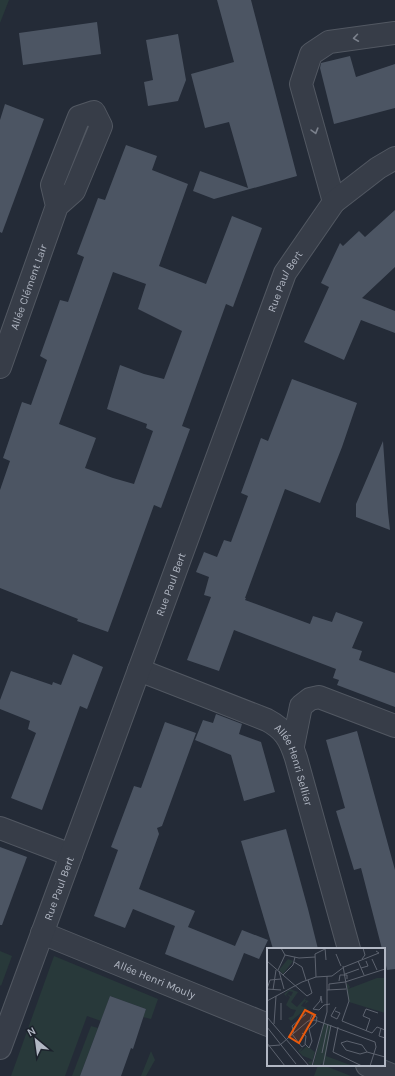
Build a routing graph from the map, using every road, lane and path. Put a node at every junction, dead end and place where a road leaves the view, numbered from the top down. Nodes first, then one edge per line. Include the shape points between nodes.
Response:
1 (395, 33) edge
2 (395, 158) edge
3 (334, 202) junction
4 (57, 206) dead end
5 (0, 367) edge
6 (138, 670) junction
7 (395, 726) edge
8 (293, 746) junction
9 (0, 828) edge
10 (71, 855) junction
11 (42, 933) junction
12 (349, 948) edge
13 (267, 1025) edge
14 (0, 1048) edge

1 -> 3 street via 329,42 310,54 301,84
2 - 3 street, Rue Paul Bert
3 - 6 street, Rue Paul Bert via 285,273
4 - 5 street, Allée Clément Lair
6 - 8 street, Allée Henri Sellier via 267,720 278,726
6 - 10 street, Rue Paul Bert
7 - 8 street via 319,697 310,699 301,706
8 - 12 street, Allée Henri Sellier
9 - 10 street
10 - 11 street, Rue Paul Bert
11 - 13 street, Allée Henri Mouly
11 - 14 street, Rue Paul Bert

